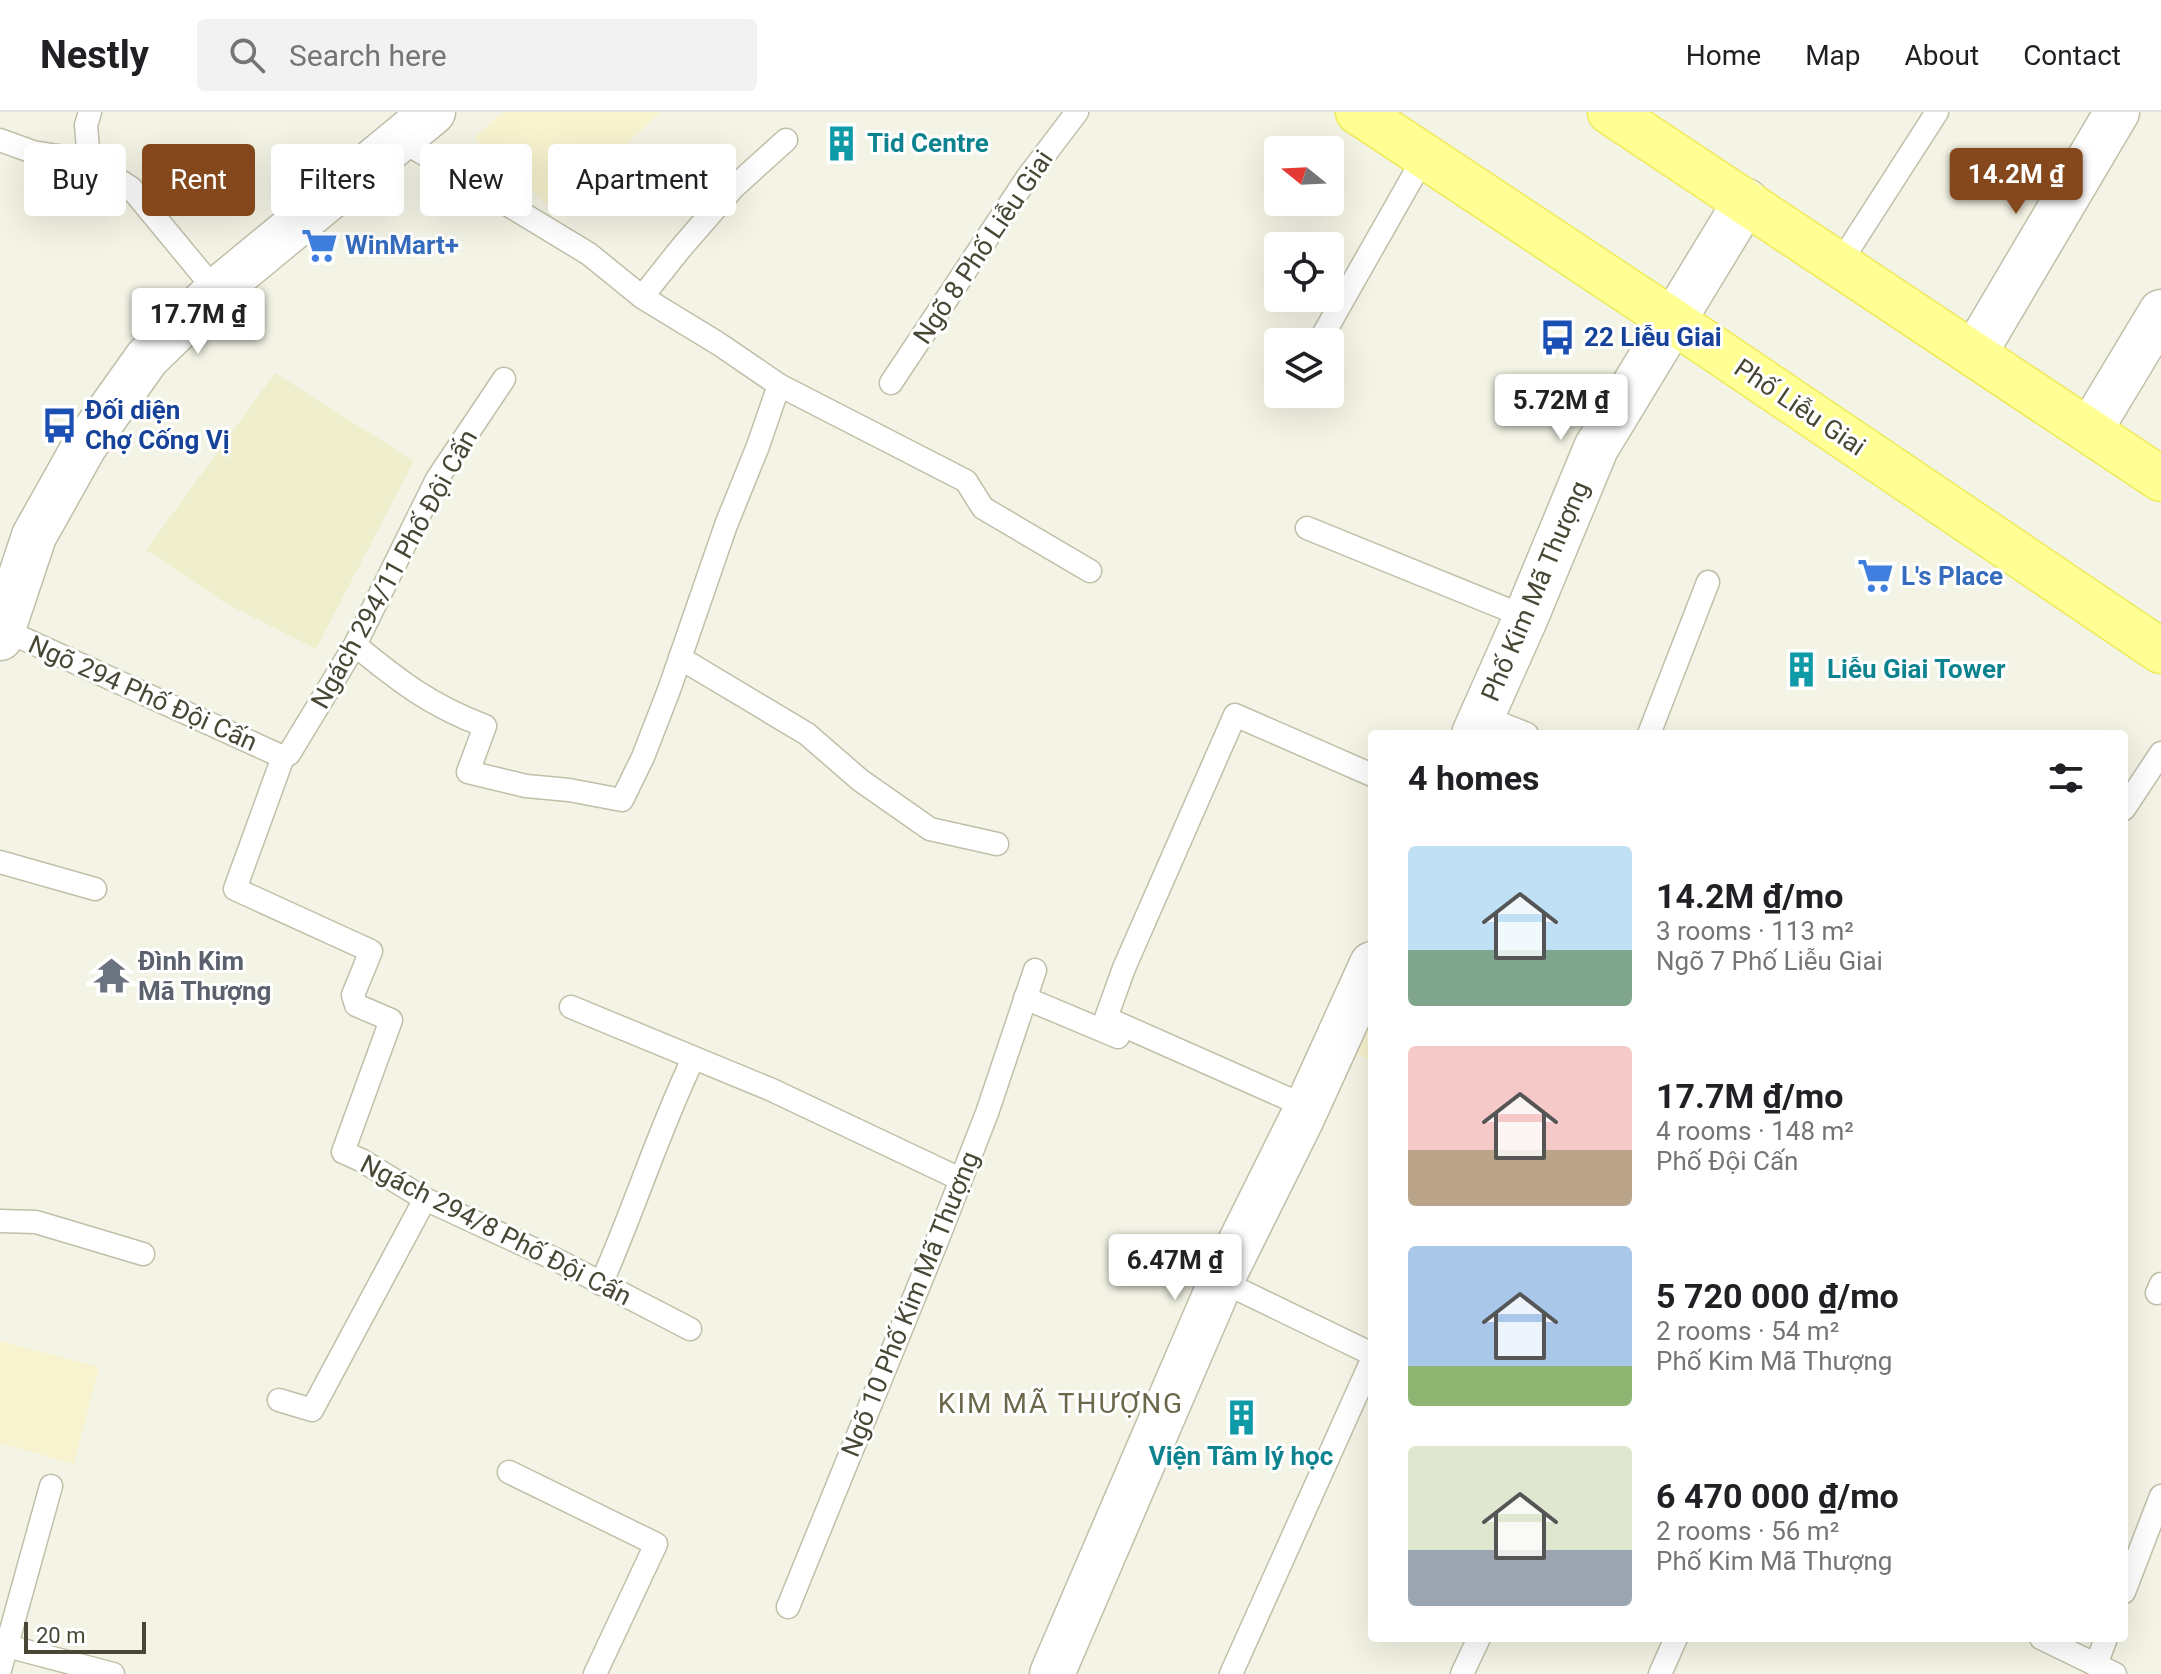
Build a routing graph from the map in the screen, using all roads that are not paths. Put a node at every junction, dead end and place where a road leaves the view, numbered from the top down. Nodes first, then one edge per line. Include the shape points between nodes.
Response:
1 (90, 112) edge
2 (1077, 112) edge
3 (1358, 112) edge
4 (1610, 112) edge
5 (1937, 112) edge
6 (2117, 112) edge
7 (417, 126) edge
8 (0, 140) edge
9 (786, 140) dead end
10 (88, 144) edge
11 (24, 149) edge
12 (1424, 157) junction
13 (126, 185) edge
14 (1746, 201) junction
15 (1840, 263) junction
16 (216, 291) junction
17 (642, 297) junction
18 (2161, 312) edge
19 (1673, 321) junction
20 (1327, 328) edge
21 (1974, 354) junction
22 (504, 379) dead end
23 (891, 383) dead end
24 (779, 385) junction
25 (2090, 430) junction
26 (2161, 479) edge
27 (1307, 528) dead end
28 (34, 536) junction
29 (0, 562) edge
30 (1090, 571) dead end
31 (1708, 582) dead end
32 (1526, 617) junction
33 (1, 634) edge
34 (355, 645) junction
35 (2161, 651) edge
36 (680, 658) junction
37 (1478, 725) edge
38 (1505, 730) edge
39 (1651, 730) edge
40 (2161, 753) edge
41 (283, 757) junction
42 (1368, 773) edge
43 (2128, 803) edge
44 (997, 844) dead end
45 (0, 862) edge
46 (95, 889) dead end
47 (1035, 970) dead end
48 (1368, 973) edge
49 (1025, 998) junction
50 (571, 1007) dead end
51 (693, 1059) junction
52 (1304, 1113) junction
53 (960, 1179) junction
54 (425, 1199) junction
55 (0, 1221) edge
56 (143, 1254) dead end
57 (1221, 1281) junction
58 (601, 1284) junction
59 (690, 1329) dead end
60 (1368, 1355) edge
61 (1368, 1366) edge
62 (279, 1400) dead end
63 (509, 1472) dead end
64 (51, 1486) dead end
65 (2161, 1496) edge
66 (2128, 1582) edge
67 (788, 1607) dead end
68 (1477, 1642) edge
69 (1674, 1642) edge
70 (2049, 1642) edge
71 (2106, 1642) edge
72 (7, 1646) junction
73 (0, 1670) edge
74 (2106, 1670) edge
75 (113, 1674) edge
76 (595, 1674) edge
77 (1052, 1674) edge
78 (1231, 1674) edge
79 (1462, 1674) edge
80 (1660, 1674) edge

1 - 10 lane
2 - 23 lane, Ngõ 8 Phố Liễu Giai
3 - 12 main road, Phố Liễu Giai
4 - 14 main road
5 - 15 lane
6 - 21 street
7 - 16 street
7 - 17 lane
8 - 11 lane
9 - 17 lane via 733,188
12 - 19 main road, Phố Liễu Giai
12 - 20 lane
13 - 16 lane
14 - 15 main road
14 - 19 street, Phố Kim Mã Thượng
15 - 21 main road
16 - 28 street via 147,358 85,445
17 - 24 lane
18 - 25 street
19 - 32 street, Phố Kim Mã Thượng via 1596,448
19 - 35 main road, Phố Liễu Giai
21 - 25 main road
22 - 34 lane, Ngách 294/11 Phố Đội Cấn via 437,479
24 - 30 lane via 966,481 983,508
24 - 36 lane
25 - 26 main road
27 - 32 lane
28 - 29 street
28 - 33 street
31 - 39 lane
32 - 37 street, Phố Kim Mã Thượng
33 - 41 lane, Ngõ 294 Phố Đội Cấn
34 - 36 lane via 402,684 485,726 468,772 622,800
34 - 41 lane, Ngách 294/11 Phố Đội Cấn
36 - 44 lane via 807,734 860,780 930,829
37 - 38 lane
40 - 43 lane
41 - 54 lane, Ngách 294/8 Phố Đội Cấn via 235,889 371,951 354,1001 391,1020 343,1152
42 - 52 lane via 1235,715 1106,1018
45 - 46 lane
47 - 49 lane, Ngõ 10 Phố Kim Mã Thượng
48 - 52 street
49 - 52 lane
49 - 53 lane, Ngõ 10 Phố Kim Mã Thượng
50 - 51 lane
51 - 53 lane via 772,1090
51 - 58 lane
52 - 57 street
53 - 67 lane, Ngõ 10 Phố Kim Mã Thượng
54 - 58 lane, Ngách 294/8 Phố Đội Cấn
54 - 62 lane via 312,1410
55 - 56 lane via 36,1222
57 - 60 lane
57 - 77 street
58 - 59 lane, Ngách 294/8 Phố Đội Cấn
61 - 78 lane
63 - 76 lane via 656,1544
64 - 72 lane
65 - 66 lane
68 - 79 lane
69 - 80 lane
70 - 74 lane
71 - 74 lane
72 - 73 lane
72 - 75 lane

